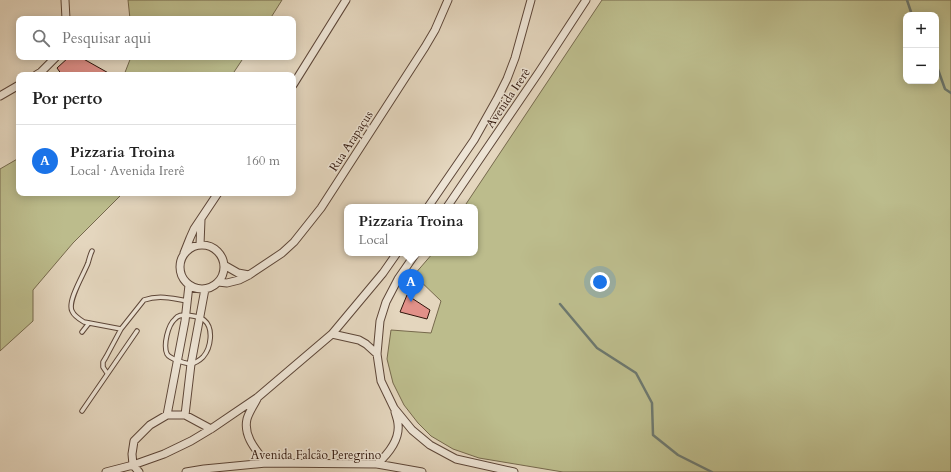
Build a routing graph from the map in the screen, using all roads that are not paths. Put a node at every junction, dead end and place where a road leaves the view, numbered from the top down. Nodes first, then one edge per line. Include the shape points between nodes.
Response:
1 (65, 0) edge
2 (346, 0) edge
3 (448, 0) edge
4 (586, 0) edge
5 (530, 1) edge
6 (66, 16) edge
7 (53, 60) edge
8 (41, 72) edge
9 (296, 80) edge
10 (16, 87) edge
11 (0, 96) edge
12 (216, 196) edge
13 (430, 204) edge
14 (449, 204) edge
15 (202, 218) junction
16 (200, 245) junction
17 (92, 251) dead end
18 (183, 255) junction
19 (395, 256) edge
20 (414, 256) edge
21 (224, 265) junction
22 (249, 275) junction
23 (218, 282) junction
24 (189, 285) junction
25 (205, 289) junction
26 (187, 301) junction
27 (186, 315) junction
28 (200, 318) junction
29 (89, 323) junction
30 (184, 327) junction
31 (121, 329) junction
32 (197, 330) junction
33 (137, 331) dead end
34 (82, 332) dead end
35 (332, 334) junction
36 (377, 354) junction
37 (178, 360) junction
38 (191, 364) junction
39 (107, 374) junction
40 (258, 397) junction
41 (394, 408) junction
42 (82, 411) dead end
43 (167, 414) junction
44 (185, 415) junction
45 (211, 429) junction
46 (266, 463) junction
47 (378, 464) junction
48 (133, 465) junction
49 (106, 472) edge
50 (139, 472) edge
51 (186, 472) edge
52 (422, 472) edge
53 (514, 472) edge

1 - 6 street
2 - 9 street
3 - 22 street, Rua Arapaçus via 425,47 321,208 294,242
4 - 14 street, Avenida Irerê
5 - 13 street, Avenida Irerê via 515,58 504,86 474,140
7 - 8 street
10 - 11 street
12 - 15 street
15 - 16 street
15 - 18 street
16 - 18 street
16 - 21 street via 219,253
17 - 29 lane via 70,306 78,318
18 - 24 street via 179,268
19 - 35 street
20 - 36 street via 386,302 380,321
21 - 22 street via 238,273
21 - 23 street via 222,277
22 - 23 street, Rua Arapaçus via 234,282
23 - 25 street
24 - 25 street via 200,290
24 - 26 street
25 - 28 street
26 - 27 street
26 - 31 lane via 165,297 144,300
27 - 28 lane
27 - 30 street
27 - 37 lane via 175,318 167,335 166,352
28 - 32 street
28 - 38 lane via 209,325 210,342 204,356
29 - 31 lane
29 - 34 lane
30 - 32 street
30 - 37 street
31 - 39 lane via 103,362
32 - 38 street
33 - 39 lane
35 - 36 street via 359,340
35 - 40 street
36 - 41 street via 382,381
37 - 38 lane
37 - 43 street
38 - 44 street
39 - 42 lane
40 - 45 street
40 - 46 street via 249,413 247,431 251,444
41 - 47 street via 398,424 397,436 393,446
41 - 53 street via 412,430 456,459
43 - 44 street
43 - 48 street via 150,425 134,441
44 - 45 street
45 - 48 street via 164,454
46 - 47 street, Avenida Falcão Peregrino
46 - 51 street, Avenida Falcão Peregrino
47 - 52 street, Avenida Falcão Peregrino
48 - 49 street
48 - 50 street

